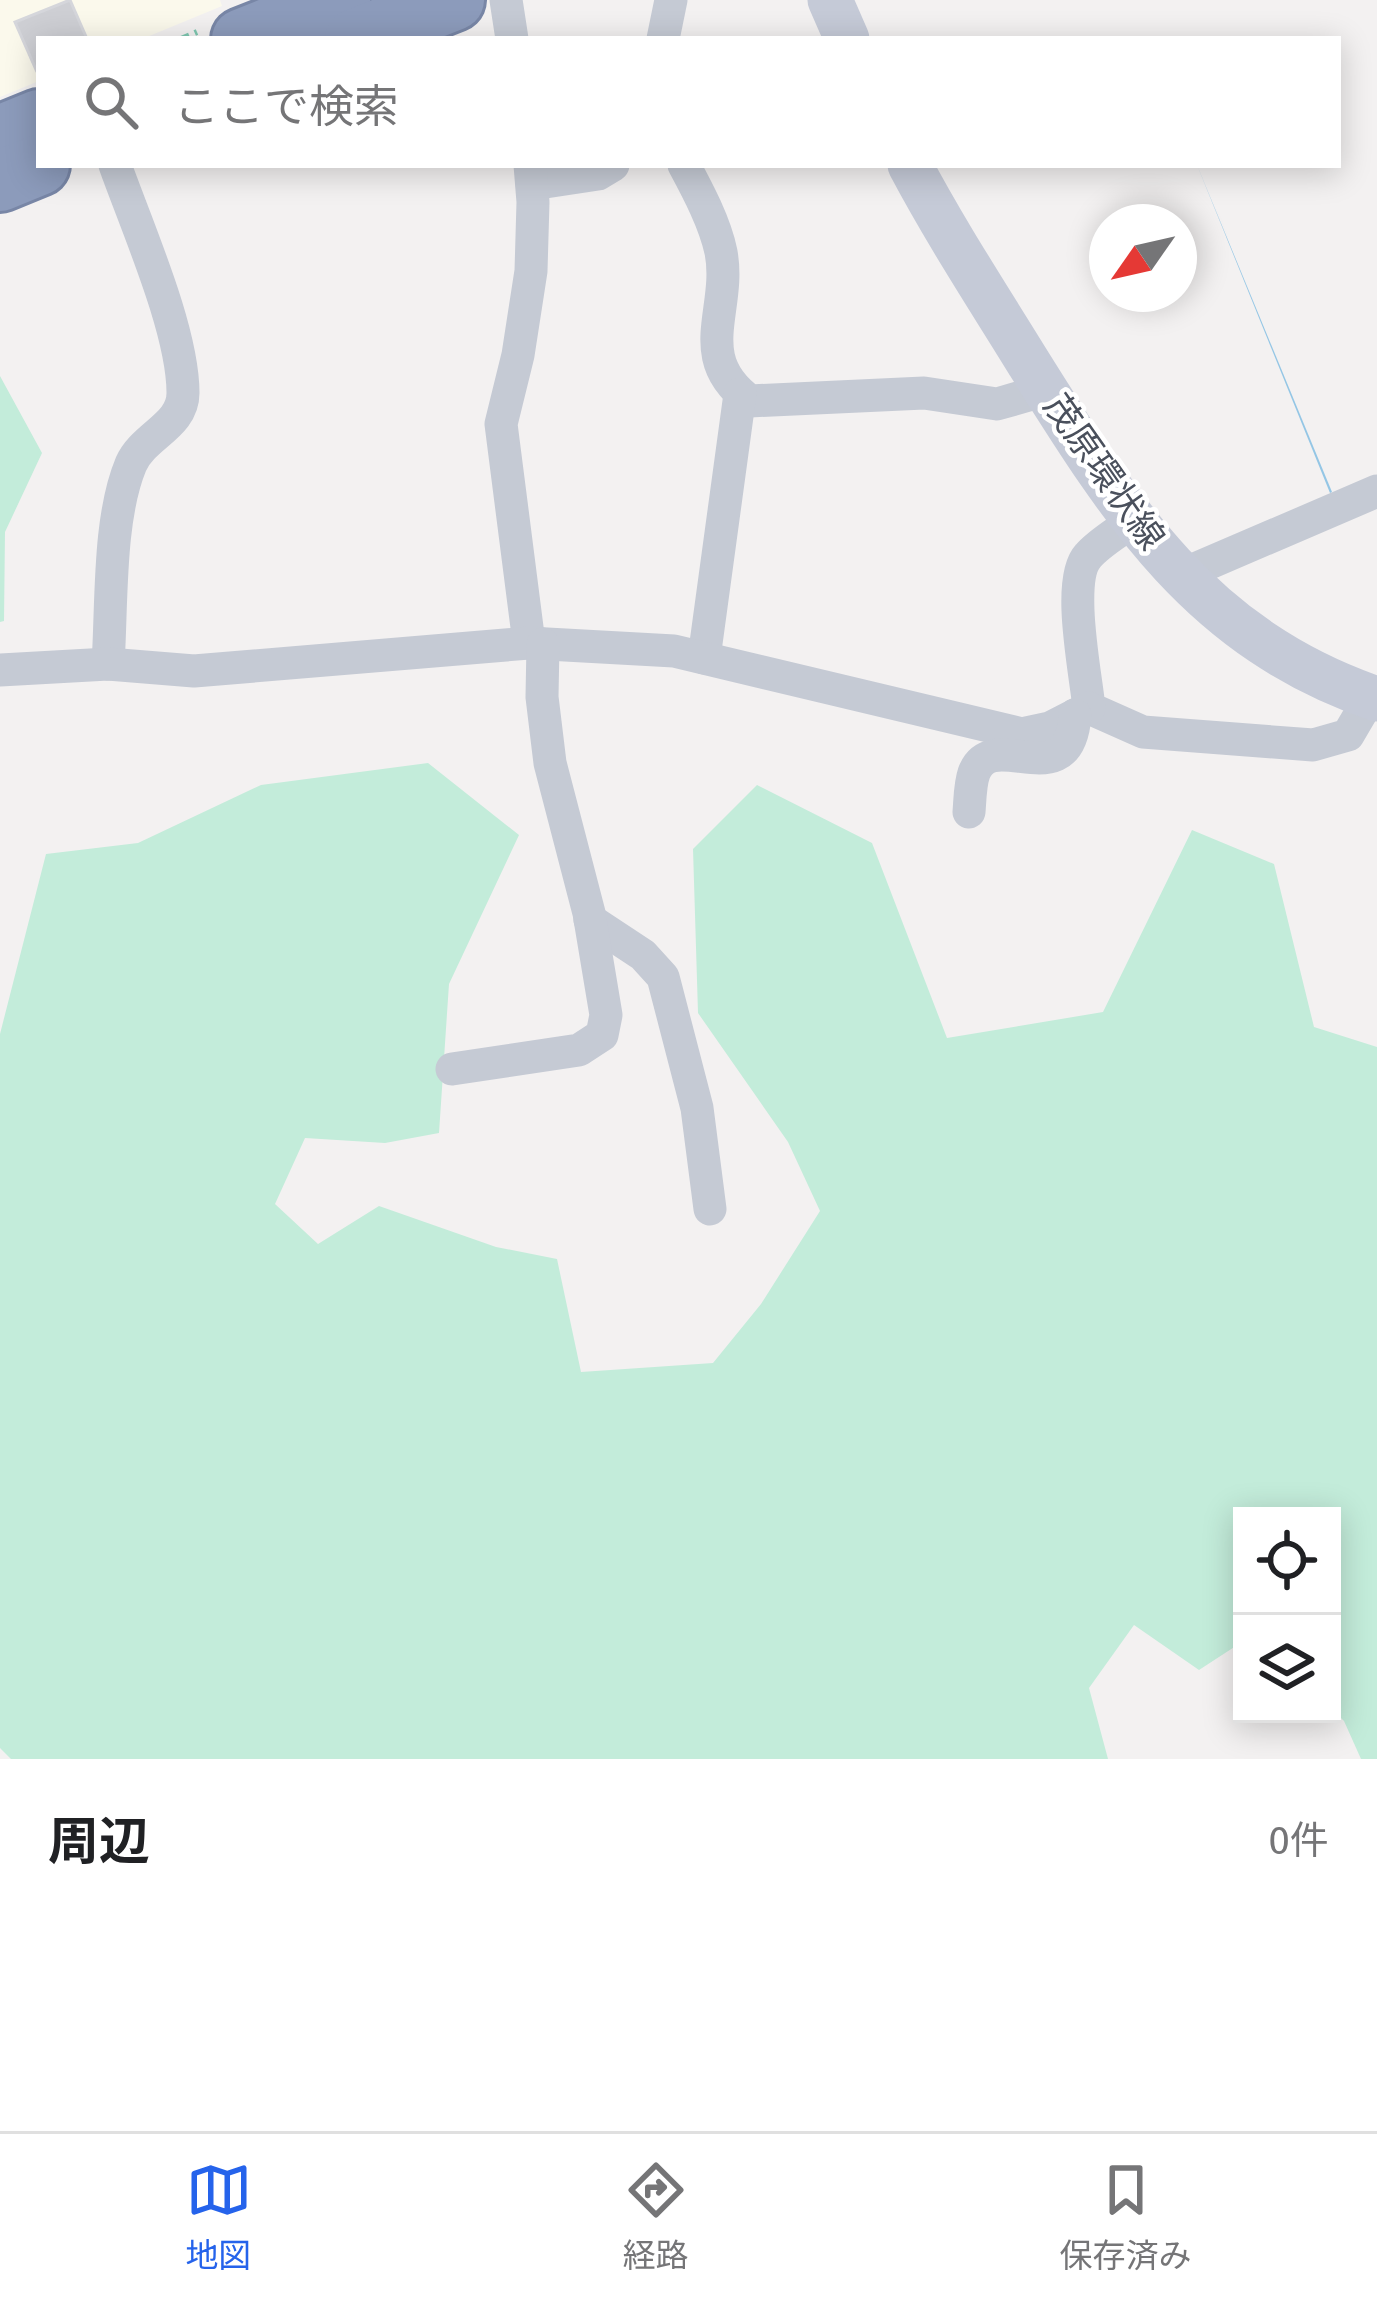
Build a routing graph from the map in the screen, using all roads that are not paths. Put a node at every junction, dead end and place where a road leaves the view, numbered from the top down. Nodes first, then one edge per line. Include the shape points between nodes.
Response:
1 (340, 0) edge
2 (454, 0) edge
3 (506, 0) edge
4 (671, 0) edge
5 (830, 0) edge
6 (247, 28) edge
7 (363, 36) edge
8 (512, 36) edge
9 (664, 36) edge
10 (846, 36) edge
11 (36, 121) edge
12 (0, 136) edge
13 (36, 166) edge
14 (117, 168) edge
15 (609, 168) edge
16 (685, 168) edge
17 (912, 168) edge
18 (531, 174) edge
19 (0, 181) edge
20 (1046, 390) junction
21 (740, 394) junction
22 (1377, 490) edge
23 (1134, 520) junction
24 (1179, 576) junction
25 (536, 643) junction
26 (704, 658) junction
27 (108, 664) junction
28 (0, 670) edge
29 (1374, 698) edge
30 (1082, 712) junction
31 (969, 812) dead end
32 (590, 920) junction
33 (452, 1069) dead end
34 (710, 1209) dead end

1 - 6 highway
2 - 7 highway
3 - 8 street
4 - 9 street
5 - 10 main road
11 - 12 highway
13 - 19 highway
14 - 27 street via 178,347 183,397 176,418 131,465 118,514
15 - 18 street
16 - 21 street via 722,254 720,371
17 - 20 main road, 茂原環状線
18 - 25 street via 531,271 501,424
20 - 21 street via 997,404 924,393 750,400
20 - 23 main road, 茂原環状線
21 - 26 street
22 - 24 street
23 - 24 main road, 茂原環状線
23 - 30 street via 1080,568
24 - 29 main road, 茂原環状線 via 1283,658
25 - 26 street
25 - 27 street via 194,671
25 - 32 street via 550,763
26 - 30 street via 1022,734
27 - 28 street
29 - 30 street via 1348,735 1313,745 1143,732
30 - 31 street via 1066,751 1055,757 983,760
32 - 33 street via 606,1015 602,1035 579,1050
32 - 34 street via 663,977 697,1108

